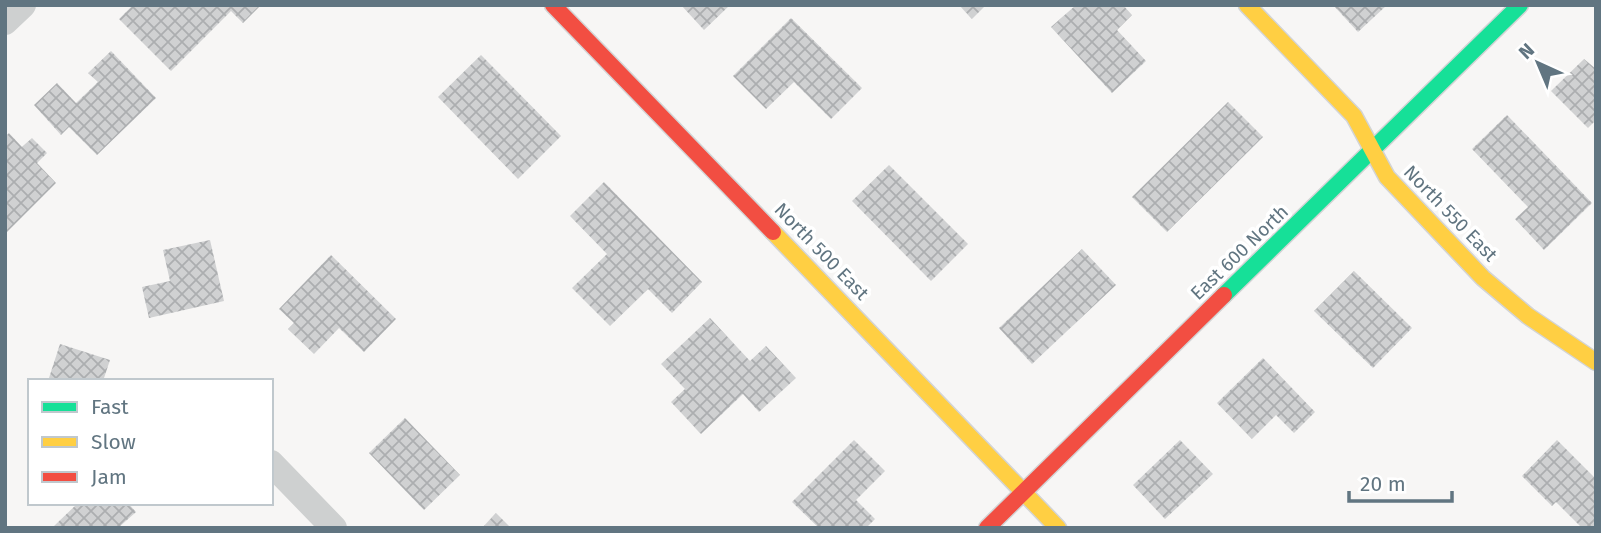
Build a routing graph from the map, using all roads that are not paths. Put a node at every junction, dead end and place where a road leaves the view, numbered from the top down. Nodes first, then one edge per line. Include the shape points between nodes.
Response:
1 (23, 5) edge
2 (553, 5) edge
3 (1247, 5) edge
4 (1520, 5) edge
5 (5, 22) edge
6 (1372, 150) junction
7 (1596, 362) edge
8 (273, 465) edge
9 (1024, 492) junction
10 (334, 528) edge
11 (987, 528) edge
12 (1058, 528) edge

1 - 5 street
2 - 9 street, North 500 East
3 - 6 street, North 550 East via 1354,116
4 - 6 street, East 600 North
6 - 7 street, North 550 East via 1387,177 1483,278 1528,316
6 - 9 street, East 600 North
8 - 10 street
9 - 11 street, East 600 North
9 - 12 street, North 500 East

